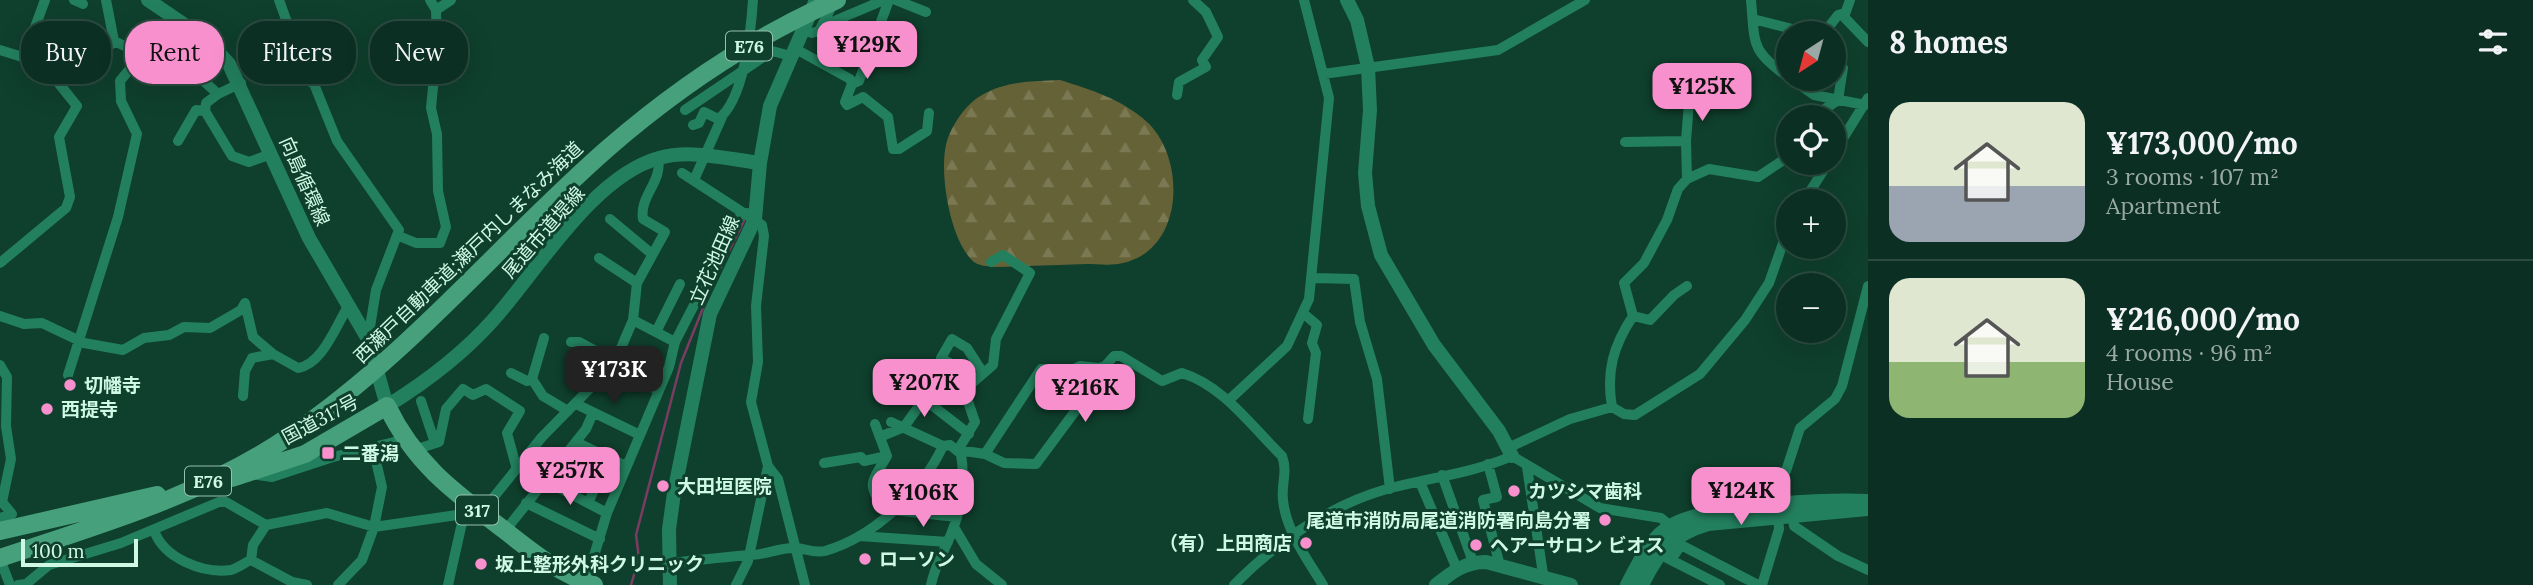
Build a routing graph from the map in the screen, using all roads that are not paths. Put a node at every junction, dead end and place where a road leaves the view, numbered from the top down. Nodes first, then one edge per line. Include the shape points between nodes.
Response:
1 (45, 0) edge
2 (106, 0) edge
3 (148, 0) edge
4 (279, 0) edge
5 (430, 0) edge
6 (452, 0) edge
7 (753, 0) edge
8 (816, 0) edge
9 (836, 0) edge
10 (887, 0) edge
11 (895, 0) edge
12 (1193, 0) edge
13 (1304, 0) edge
14 (1347, 0) edge
15 (1585, 0) edge
16 (1751, 0) edge
17 (1850, 0) edge
18 (436, 10) junction
19 (926, 12) dead end
20 (1845, 13) junction
21 (1752, 19) junction
22 (37, 21) edge
23 (178, 21) edge
24 (1833, 21) edge
25 (824, 25) junction
26 (1776, 25) edge
27 (802, 30) junction
28 (114, 41) junction
29 (1868, 42) edge
30 (111, 44) edge
31 (125, 46) edge
32 (0, 50) edge
33 (792, 52) junction
34 (21, 56) edge
35 (224, 59) edge
36 (1368, 67) junction
37 (1776, 67) edge
38 (742, 71) junction
39 (1323, 74) junction
40 (125, 75) edge
41 (238, 78) edge
42 (59, 84) edge
43 (207, 84) edge
44 (239, 84) edge
45 (241, 84) edge
46 (852, 84) junction
47 (1807, 91) edge
48 (1839, 91) edge
49 (218, 94) junction
50 (1177, 95) dead end
51 (1838, 100) junction
52 (1866, 101) edge
53 (1689, 102) dead end
54 (1831, 105) edge
55 (685, 110) dead end
56 (205, 111) junction
57 (929, 113) dead end
58 (722, 117) junction
59 (693, 125) dead end
60 (1846, 134) edge
61 (178, 141) dead end
62 (1686, 141) junction
63 (1625, 142) dead end
64 (271, 154) junction
65 (705, 156) junction
66 (658, 158) junction
67 (760, 163) junction
68 (1776, 165) edge
69 (682, 173) dead end
70 (1687, 179) junction
71 (694, 180) junction
72 (751, 216) junction
73 (611, 219) dead end
74 (399, 236) junction
75 (652, 254) junction
76 (599, 258) dead end
77 (1777, 259) edge
78 (991, 262) dead end
79 (0, 263) edge
80 (1312, 278) junction
81 (637, 283) junction
82 (680, 284) dead end
83 (1688, 286) dead end
84 (1868, 286) edge
85 (349, 305) junction
86 (1303, 313) junction
87 (1633, 316) junction
88 (1, 317) edge
89 (633, 320) junction
90 (363, 330) junction
91 (656, 332) junction
92 (544, 338) dead end
93 (79, 340) junction
94 (571, 341) dead end
95 (676, 342) junction
96 (273, 354) junction
97 (610, 363) junction
98 (0, 365) edge
99 (1099, 368) junction
100 (511, 373) dead end
101 (983, 373) junction
102 (68, 375) dead end
103 (532, 379) junction
104 (966, 388) junction
105 (658, 390) junction
106 (243, 396) dead end
107 (923, 399) junction
108 (1229, 400) junction
109 (421, 401) dead end
110 (387, 407) junction
111 (1612, 407) junction
112 (572, 408) junction
113 (593, 413) junction
114 (1308, 419) dead end
115 (891, 422) dead end
116 (875, 424) dead end
117 (904, 427) junction
118 (638, 434) junction
119 (969, 434) junction
120 (882, 436) junction
121 (576, 442) junction
122 (435, 443) junction
123 (410, 445) junction
124 (943, 446) junction
125 (373, 448) junction
126 (958, 450) junction
127 (1510, 452) junction
128 (985, 454) junction
129 (887, 456) junction
130 (608, 458) junction
131 (824, 463) dead end
132 (1488, 464) junction
133 (516, 466) junction
134 (626, 466) junction
135 (768, 466) junction
136 (1527, 467) junction
137 (248, 473) junction
138 (1442, 475) junction
139 (544, 480) junction
140 (1420, 482) junction
141 (1390, 489) junction
142 (1868, 500) edge
143 (526, 503) junction
144 (588, 503) junction
145 (1868, 509) edge
146 (472, 511) junction
147 (890, 512) junction
148 (607, 513) junction
149 (1776, 514) junction
150 (0, 518) edge
151 (955, 522) junction
152 (266, 525) junction
153 (374, 527) junction
154 (154, 530) junction
155 (0, 531) edge
156 (505, 531) junction
157 (1671, 533) junction
158 (859, 536) junction
159 (1294, 536) junction
160 (600, 539) junction
161 (948, 541) junction
162 (797, 547) junction
163 (749, 556) junction
164 (1666, 557) junction
165 (0, 558) edge
166 (251, 560) junction
167 (1473, 562) junction
168 (670, 563) junction
169 (1500, 566) junction
170 (1457, 569) junction
171 (1868, 570) edge
172 (1540, 578) junction
173 (590, 584) edge
174 (10, 585) edge
175 (18, 585) edge
176 (307, 585) edge
177 (338, 585) edge
178 (448, 585) edge
179 (670, 585) edge
180 (736, 585) edge
181 (805, 585) edge
182 (931, 585) edge
183 (1002, 585) edge
184 (1234, 585) edge
185 (1323, 585) edge
186 (1436, 585) edge
187 (1571, 585) edge
188 (1627, 585) edge
189 (1642, 585) edge
190 (1718, 585) edge
191 (1760, 585) edge

1 - 22 street
2 - 28 street
3 - 23 street, 向島循環線
4 - 74 street via 302,76 314,84 327,124 394,220
5 - 18 street
6 - 18 street
7 - 38 street
8 - 27 street, 立花池田線
9 - 25 street
9 - 165 highway, 西瀬戸自動車道;瀬戸内しまなみ海道 / E76 via 743,49 666,101 589,165 444,310 290,436 149,508
10 - 25 street
10 - 46 street via 859,80
11 - 19 street
12 - 50 street via 1206,12 1218,37 1202,60 1206,66 1179,82
13 - 39 street
14 - 36 street via 1362,35
15 - 36 street via 1498,50
16 - 21 street
17 - 20 street
18 - 74 street via 431,108 446,227 440,243 431,245
20 - 24 street
20 - 29 street via 1843,17
21 - 26 street
21 - 37 street via 1755,47
25 - 27 street via 816,33
27 - 33 street, 立花池田線
28 - 30 street
28 - 31 street
32 - 34 street
33 - 38 street via 772,51
33 - 46 street via 836,70
33 - 67 street, 立花池田線 via 770,106
35 - 41 street, 向島循環線
36 - 39 street
36 - 127 street via 1365,173 1381,255 1434,345
38 - 55 street
38 - 58 street
39 - 80 street via 1329,115
40 - 93 street via 120,81 121,101 137,134 118,217
42 - 79 street via 77,106 59,137 70,197 60,214
43 - 49 street
44 - 49 street
45 - 64 street, 向島循環線
46 - 57 street via 845,102 851,104 863,97 885,113 896,150 927,131
47 - 51 street
48 - 51 street
49 - 56 street via 206,103
51 - 52 street
51 - 54 street
52 - 60 street
53 - 62 street
56 - 61 street via 197,110
56 - 64 street via 232,156 249,162
58 - 59 street via 704,113
58 - 65 street
62 - 63 street
62 - 70 street
64 - 85 street, 向島循環線 via 309,238
65 - 66 street, 尾道市道堤線
65 - 67 street, 尾道市道堤線
65 - 71 street
66 - 75 street via 656,183 641,208 643,219 664,233
66 - 110 street, 尾道市道堤線 via 599,197 553,244 481,333 447,365
67 - 72 street, 立花池田線
68 - 70 street via 1758,177 1709,169
69 - 71 street
70 - 87 street via 1644,263 1624,283
71 - 72 street
72 - 95 street via 740,216
72 - 135 street via 762,225 764,236 756,306 758,362 751,402
72 - 168 street, 立花池田線 via 710,314 674,493
73 - 75 street
74 - 90 street via 376,290 370,327
75 - 81 street
76 - 81 street
77 - 111 street via 1745,320 1700,374 1635,415
78 - 101 street via 1003,256 1030,273 996,339 993,365
80 - 86 street
80 - 141 street via 1354,279 1360,322 1377,379
81 - 89 street
82 - 91 street
83 - 87 street via 1650,320
84 - 149 street via 1842,386 1835,399 1800,428 1786,471 1765,501
85 - 90 street, 向島循環線
85 - 96 street via 313,362 298,368
86 - 108 street via 1287,346
86 - 114 street via 1317,325
87 - 111 street via 1609,369
88 - 93 street via 24,324 42,323
89 - 91 street
89 - 97 street
90 - 110 street, 向島循環線 via 382,379
91 - 95 street
92 - 103 street
93 - 96 street via 123,350 144,338 169,335 184,327 210,328 245,303 253,337
93 - 102 street
94 - 97 street
95 - 105 street
96 - 106 street via 247,363
97 - 105 street
97 - 112 street
98 - 150 street via 8,377 6,426 11,459 2,502 12,514
99 - 108 street via 1121,356 1162,381 1182,373 1191,376
99 - 128 street via 1041,369
99 - 128 street via 1096,383 1036,464 1004,463
100 - 103 street
101 - 104 street
101 - 104 street via 967,348 952,339 942,358
103 - 112 street via 543,396
104 - 107 street via 926,378
104 - 119 street via 975,422
105 - 118 street
107 - 117 street
107 - 119 street
108 - 159 street via 1282,456 1286,468 1282,499
109 - 122 street
110 - 123 highway, 国道317号 / 317
110 - 137 highway, 国道317号 via 305,454
111 - 127 street via 1570,419
112 - 113 street
112 - 133 street
113 - 118 street
113 - 121 street
115 - 117 street
116 - 120 street
117 - 120 street
117 - 124 street
118 - 134 street
119 - 126 street
120 - 129 street
121 - 130 street
121 - 139 street
122 - 123 street
122 - 133 street via 452,400 463,389 473,395 486,389 520,411 507,433
123 - 125 street
123 - 146 highway, 国道317号 / 317 via 437,479
124 - 126 street
124 - 147 street via 929,472
125 - 137 street via 272,477
125 - 153 street via 382,487
126 - 128 street
126 - 151 street via 965,476
127 - 132 street
127 - 136 street
129 - 131 street
129 - 147 street via 871,486
130 - 134 street
130 - 144 street
132 - 138 street
132 - 169 street via 1497,497 1483,500
133 - 146 street
134 - 148 street
135 - 162 street via 778,479
135 - 163 street
136 - 157 street via 1600,508 1636,515
136 - 172 street via 1544,574
137 - 155 highway, 国道317号
138 - 140 street
138 - 167 street
139 - 143 street
139 - 144 street
140 - 141 street
140 - 170 street
141 - 159 street via 1345,506
142 - 149 street via 1837,499
143 - 156 street
143 - 160 street
144 - 148 street
145 - 149 street
146 - 153 street
146 - 156 highway, 国道317号 / 317
146 - 178 street
147 - 151 street
147 - 158 street
148 - 160 street
149 - 157 street via 1714,512
149 - 171 street
149 - 191 street via 1779,529
151 - 161 street
151 - 183 street via 976,564
152 - 153 street via 327,513
152 - 154 street via 219,502
152 - 166 street via 253,545
153 - 177 street via 362,560
154 - 166 street via 158,543 175,557 213,571 236,569
154 - 175 street via 49,565
156 - 173 highway, 国道317号 / 317 via 557,570
157 - 164 street
157 - 188 street via 1654,540
158 - 161 street
158 - 162 street via 812,553
159 - 184 street
159 - 185 street
160 - 173 street
161 - 182 street
162 - 163 street
162 - 181 street
163 - 168 street
163 - 180 street
164 - 189 street
164 - 190 street
164 - 191 street via 1681,545
165 - 174 street
166 - 176 street
167 - 169 street
167 - 170 street
168 - 179 street, 立花池田線
169 - 172 street
170 - 186 street
172 - 187 street

